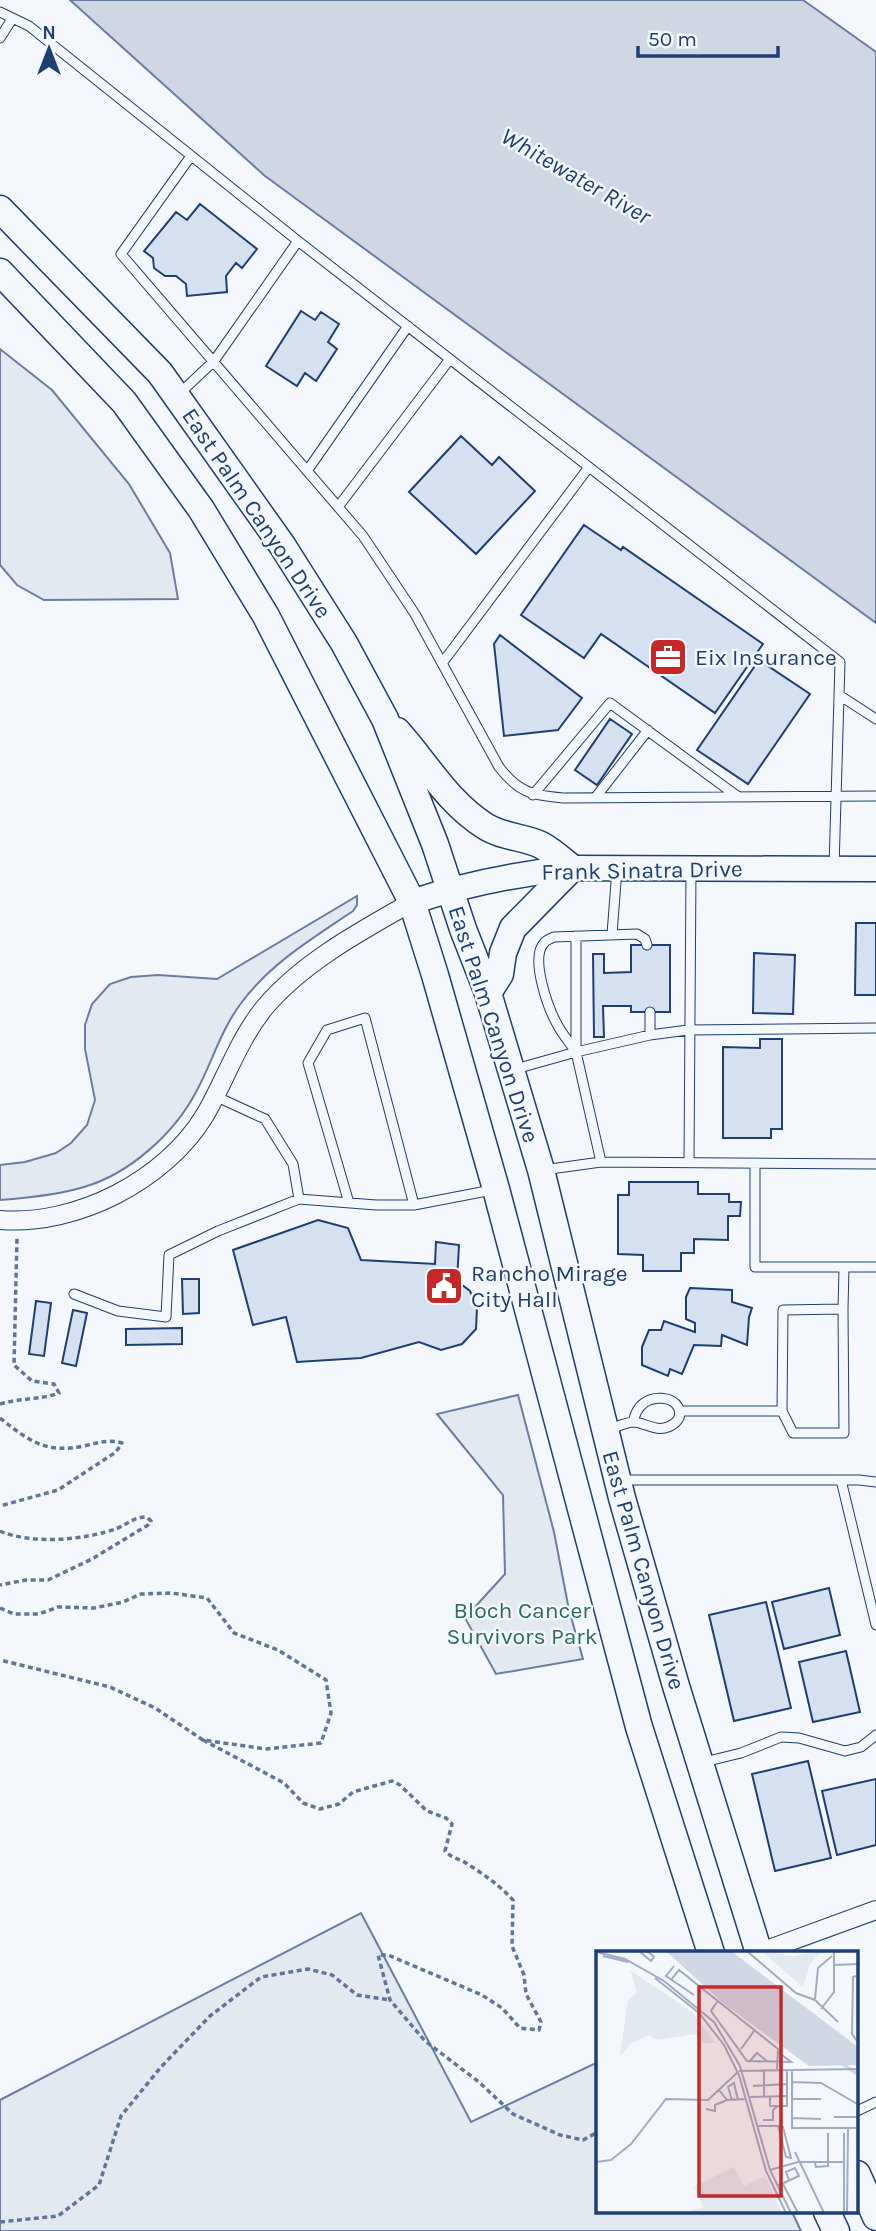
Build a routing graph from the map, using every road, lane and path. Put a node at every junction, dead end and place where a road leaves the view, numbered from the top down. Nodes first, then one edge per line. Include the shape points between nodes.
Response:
1 (0, 12) edge
2 (12, 19) junction
3 (0, 38) edge
4 (191, 156) junction
5 (0, 209) edge
6 (298, 241) junction
7 (0, 272) edge
8 (408, 327) junction
9 (450, 359) junction
10 (214, 361) junction
11 (177, 396) junction
12 (589, 467) junction
13 (307, 471) junction
14 (338, 507) junction
15 (443, 662) junction
16 (839, 695) junction
17 (385, 719) junction
18 (876, 719) edge
19 (648, 730) junction
20 (533, 795) junction
21 (835, 796) junction
22 (876, 796) edge
23 (738, 797) junction
24 (595, 798) junction
25 (572, 868) junction
26 (617, 868) junction
27 (691, 868) junction
28 (834, 869) junction
29 (876, 869) edge
30 (451, 889) junction
31 (412, 902) junction
32 (612, 934) junction
33 (576, 936) junction
34 (647, 945) dead end
35 (488, 993) junction
36 (650, 1012) dead end
37 (876, 1028) edge
38 (688, 1030) junction
39 (650, 1035) junction
40 (576, 1052) junction
41 (511, 1070) junction
42 (215, 1096) junction
43 (601, 1162) junction
44 (689, 1162) junction
45 (755, 1163) junction
46 (876, 1164) edge
47 (541, 1170) junction
48 (496, 1189) junction
49 (299, 1199) junction
50 (349, 1203) junction
51 (414, 1205) junction
52 (8, 1220) edge
53 (844, 1267) junction
54 (876, 1267) edge
55 (74, 1294) dead end
56 (843, 1309) junction
57 (0, 1404) edge
58 (680, 1411) junction
59 (782, 1411) junction
60 (0, 1418) edge
61 (633, 1422) junction
62 (605, 1431) junction
63 (617, 1480) junction
64 (841, 1480) junction
65 (876, 1482) edge
66 (0, 1506) edge
67 (0, 1531) edge
68 (0, 1585) edge
69 (0, 1608) edge
70 (876, 1625) edge
71 (0, 1660) edge
72 (876, 1735) edge
73 (203, 1740) junction
74 (699, 1763) junction
75 (876, 1910) edge
76 (710, 1951) edge
77 (758, 1951) edge
78 (764, 1951) edge
79 (390, 2000) junction
80 (876, 2102) edge
81 (858, 2111) edge
82 (596, 2133) edge
83 (858, 2176) edge
84 (828, 2214) edge
85 (876, 2217) edge
86 (0, 2222) edge
87 (836, 2231) edge

1 - 2 lane
2 - 3 lane
2 - 4 lane via 29,26
4 - 6 lane
4 - 10 lane via 121,254
5 - 11 main road, East Palm Canyon Drive
6 - 8 lane
6 - 10 lane
7 - 31 main road, East Palm Canyon Drive via 124,402 201,509 265,616
8 - 9 lane
8 - 13 lane
9 - 12 lane
9 - 14 lane
10 - 11 lane
10 - 13 lane
11 - 17 main road, East Palm Canyon Drive via 282,545
12 - 15 lane
12 - 16 lane via 840,662
13 - 14 lane
14 - 15 lane via 363,536
15 - 20 lane via 499,767 512,784
16 - 18 lane
16 - 21 lane
17 - 25 main road via 419,754 456,804 485,827 540,844
17 - 30 main road, East Palm Canyon Drive
19 - 20 lane via 610,702
19 - 23 lane
19 - 24 lane
20 - 24 lane
21 - 22 lane
21 - 23 lane
21 - 28 lane
23 - 24 lane
25 - 26 main road, Frank Sinatra Drive
25 - 30 main road, Frank Sinatra Drive via 521,873
25 - 35 main road via 513,928 500,974
26 - 27 main road, Frank Sinatra Drive
26 - 32 lane
27 - 28 main road, Frank Sinatra Drive
27 - 38 lane
28 - 29 main road, Frank Sinatra Drive
30 - 31 main road, Frank Sinatra Drive
30 - 35 main road, East Palm Canyon Drive
31 - 42 street, Frank Sinatra Drive via 335,948 281,990 248,1030
31 - 48 main road, East Palm Canyon Drive
32 - 33 lane
32 - 34 lane via 637,933
33 - 40 lane
33 - 40 lane via 554,937 544,943 539,955 557,1024
35 - 41 main road, East Palm Canyon Drive
36 - 39 lane
37 - 38 lane
38 - 39 lane
38 - 44 lane
39 - 40 lane
40 - 41 lane
40 - 43 lane
41 - 47 main road, East Palm Canyon Drive
42 - 49 lane via 265,1119 292,1164
42 - 52 street, Frank Sinatra Drive via 204,1117 167,1159 122,1191 64,1214
43 - 44 lane
43 - 47 lane
44 - 45 lane
45 - 46 lane
45 - 53 lane via 755,1267
47 - 62 main road, East Palm Canyon Drive
48 - 51 lane
48 - 76 main road, East Palm Canyon Drive via 639,1727
49 - 50 lane
49 - 55 lane via 169,1255 166,1317 118,1311
50 - 51 lane
50 - 51 lane via 308,1063 327,1030 365,1018
52 - 57 path via 14,1365 32,1381 54,1384 59,1393
53 - 54 lane
53 - 56 lane
56 - 59 lane via 783,1310
56 - 59 lane via 844,1433 793,1433
58 - 59 lane
58 - 61 lane via 675,1423 665,1428
58 - 61 lane via 669,1399 657,1398 645,1402
60 - 66 path via 30,1441 54,1450 107,1441 122,1443 116,1452 58,1490
61 - 62 lane
62 - 63 main road, East Palm Canyon Drive
63 - 64 lane
63 - 74 main road, East Palm Canyon Drive
64 - 65 lane
64 - 70 lane
67 - 68 path via 44,1540 86,1536 118,1528 137,1517 151,1521 92,1559 48,1580
69 - 73 path via 14,1614 39,1614 58,1607 94,1608 141,1594 207,1598 234,1633 278,1650 326,1680 331,1713 321,1743 266,1749
71 - 73 path via 110,1687 155,1708
72 - 74 lane via 861,1747 845,1751 781,1737
73 - 79 path via 284,1783 303,1803 320,1808 391,1781 400,1785 427,1811 452,1824 446,1851 513,1900 512,1946 526,1994 541,2022 539,2030 520,2028 502,2008 482,1996 388,1955 378,1955
74 - 77 main road, East Palm Canyon Drive
75 - 78 street
79 - 82 path via 425,2041 513,2114 560,2136 583,2140
79 - 86 path via 357,1995 332,1975 308,1969 261,1977 210,2016 121,2116 99,2185 58,2216
80 - 81 lane
83 - 85 main road
84 - 87 main road

